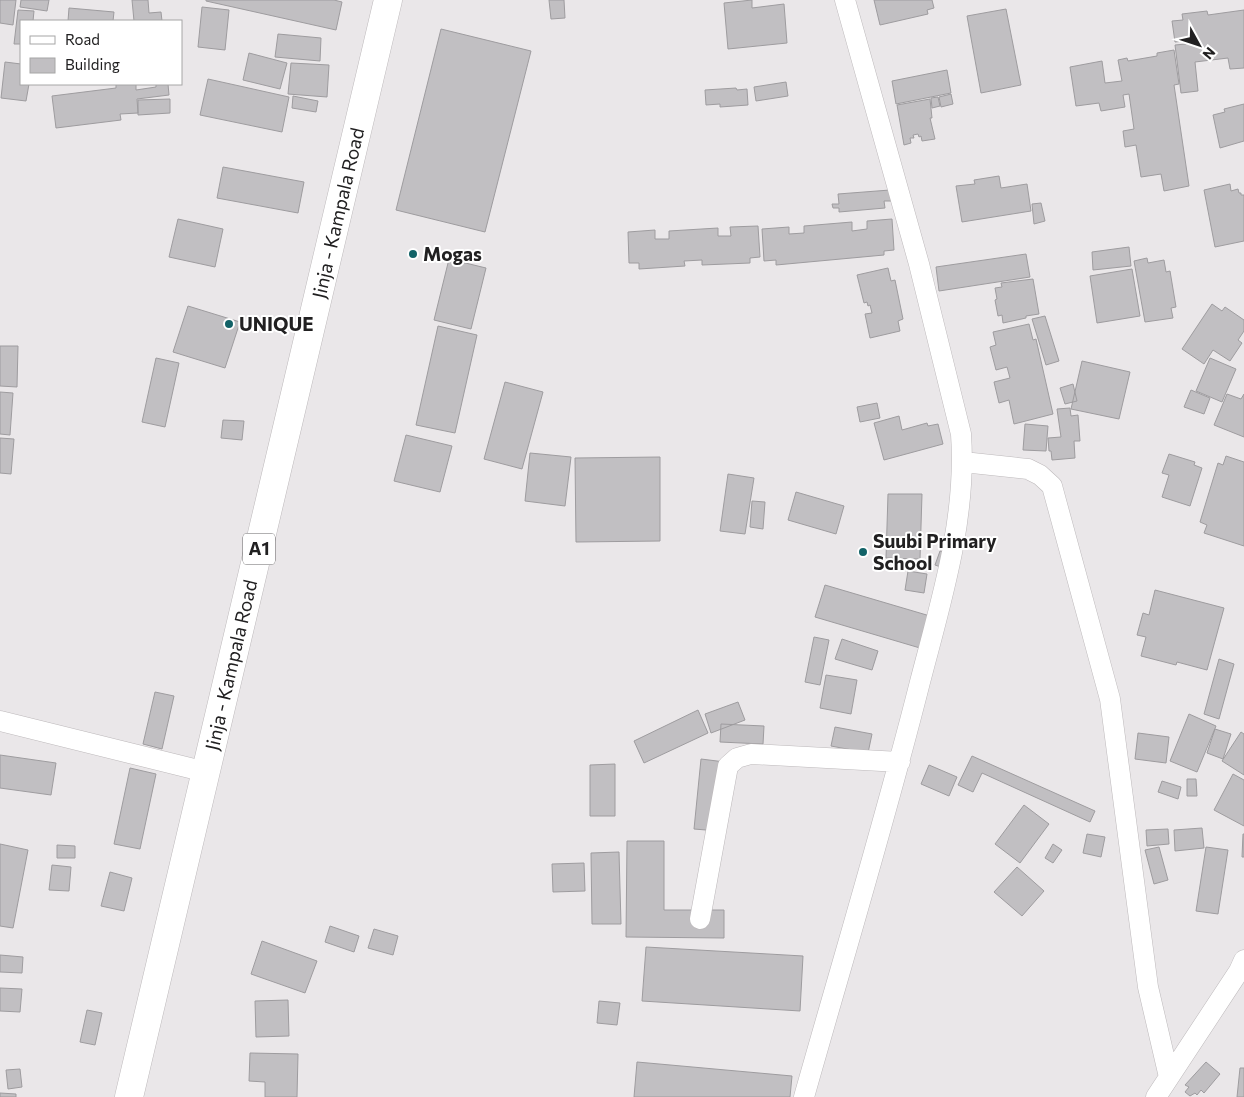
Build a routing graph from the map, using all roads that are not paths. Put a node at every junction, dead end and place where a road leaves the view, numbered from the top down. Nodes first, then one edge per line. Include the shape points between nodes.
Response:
1 (388, 0) edge
2 (845, 0) edge
3 (963, 462) junction
4 (0, 721) edge
5 (900, 762) junction
6 (206, 772) junction
7 (700, 919) dead end
8 (1244, 960) edge
9 (1169, 1077) junction
10 (129, 1097) edge
11 (804, 1097) edge
12 (1156, 1097) edge

1 - 6 highway, Jinja - Kampala Road / A1
2 - 3 street via 919,264 961,434
3 - 5 street via 952,557
3 - 9 street via 1028,469 1052,486 1110,699 1148,987
4 - 6 street
5 - 7 street via 752,754 737,758 728,766
5 - 11 street
6 - 10 highway, Jinja - Kampala Road / A1
8 - 9 street
9 - 12 street

